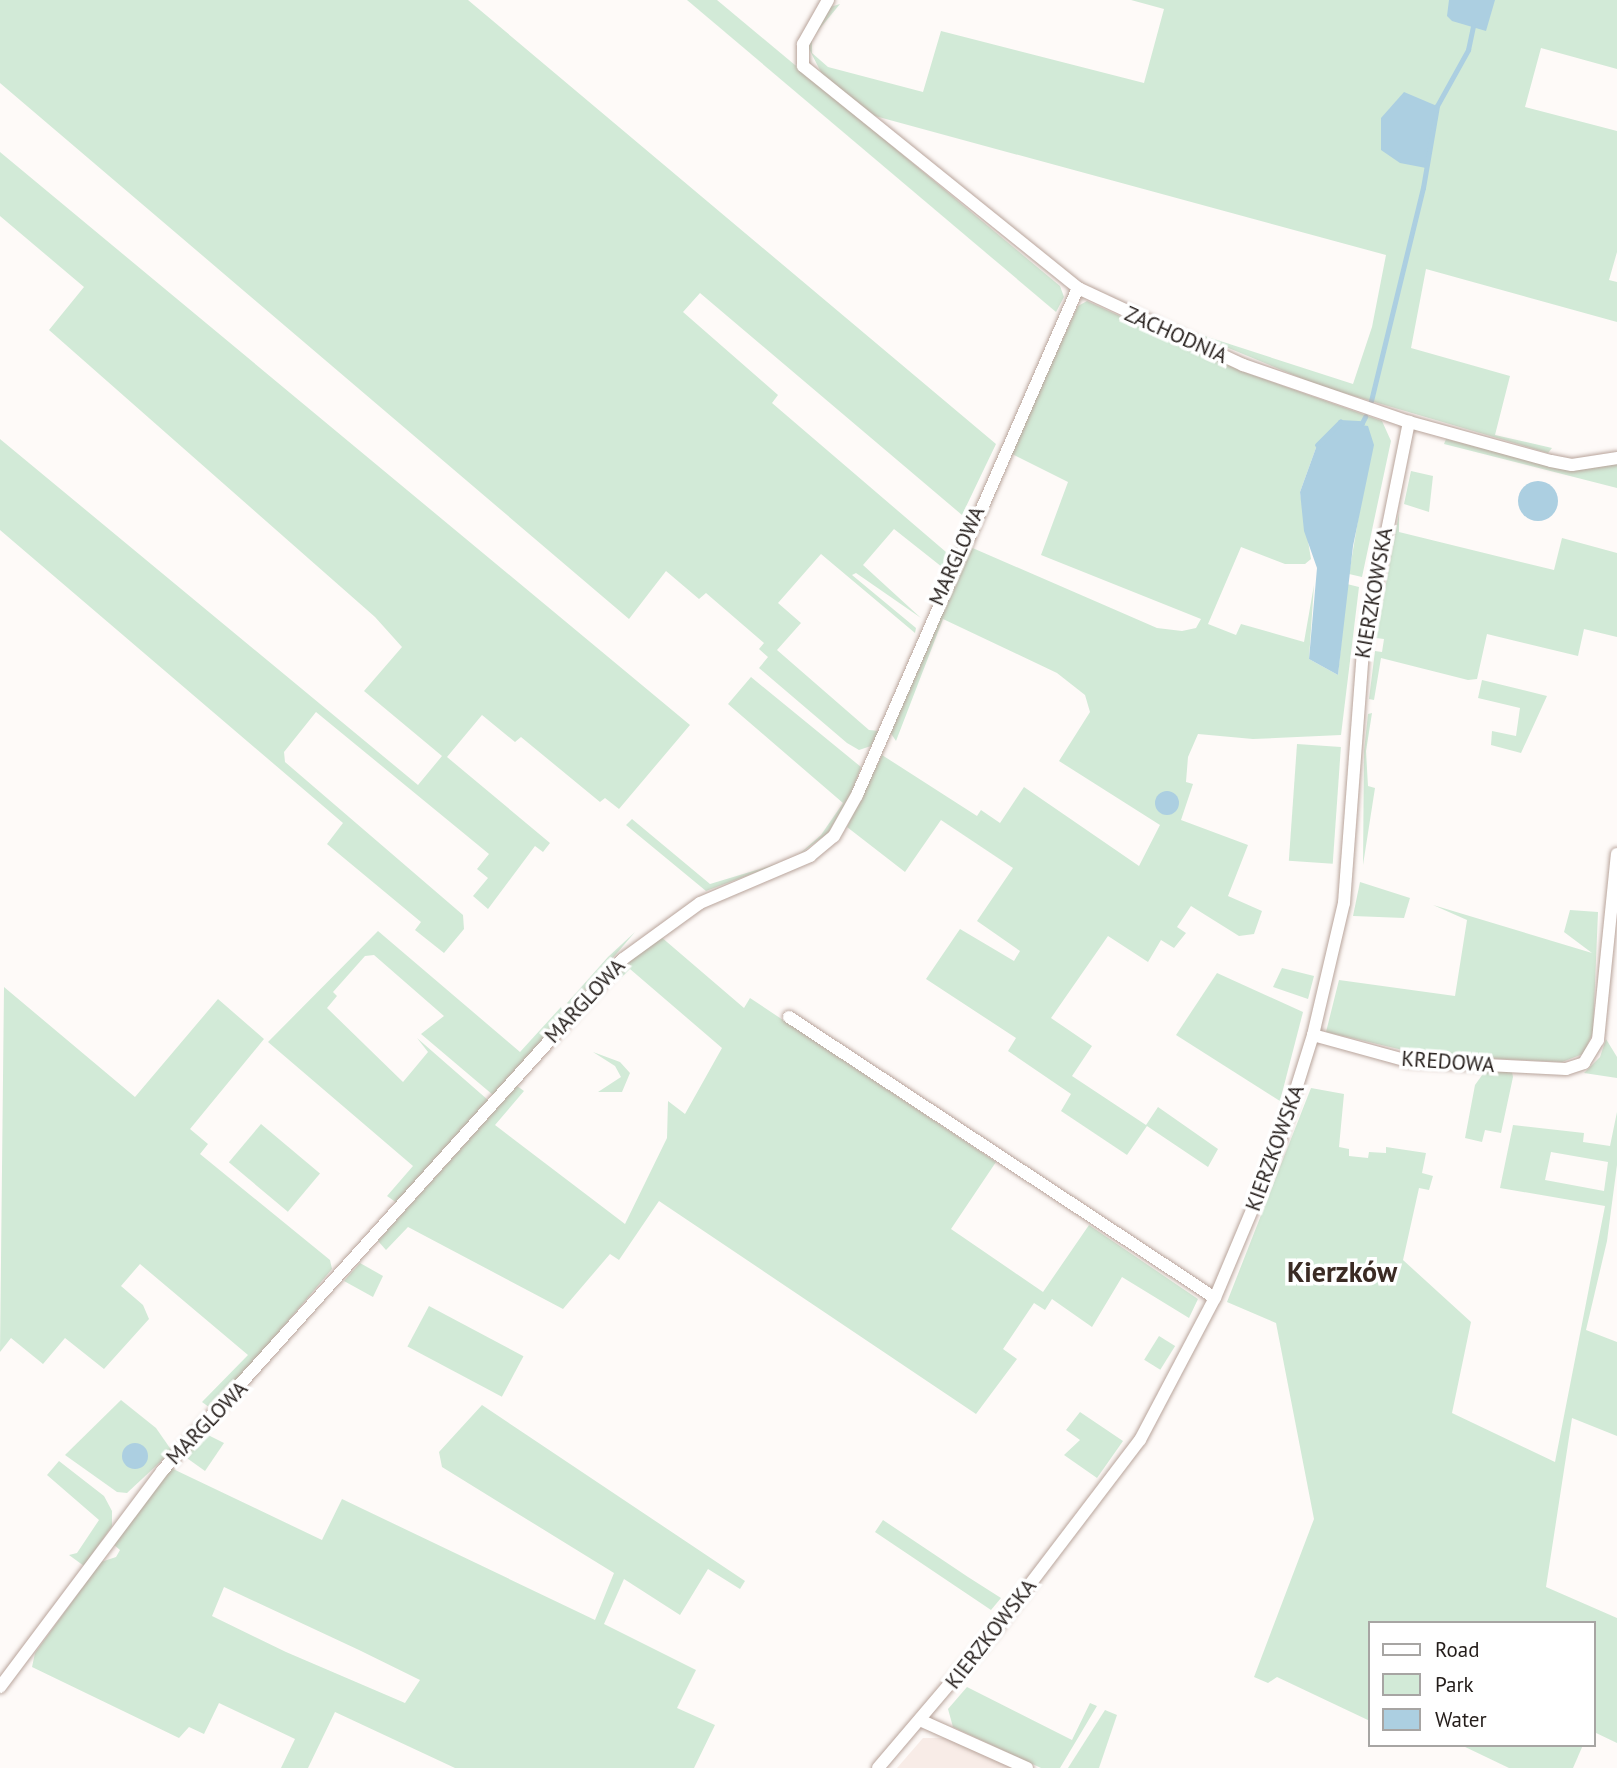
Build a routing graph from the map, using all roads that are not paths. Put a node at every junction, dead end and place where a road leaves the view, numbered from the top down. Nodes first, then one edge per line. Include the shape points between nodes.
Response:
1 (828, 0) edge
2 (1078, 288) junction
3 (1409, 422) junction
4 (1617, 458) edge
5 (1617, 853) edge
6 (789, 1017) dead end
7 (1313, 1035) junction
8 (1214, 1298) junction
9 (0, 1687) edge
10 (922, 1721) junction
11 (878, 1768) edge
12 (1027, 1768) edge

1 - 2 street, ZACHODNIA via 803,44 803,66
2 - 3 street, ZACHODNIA via 1243,365
2 - 9 street, MARGLOWA via 857,795 834,836 810,856 701,903 623,959 156,1478
3 - 4 street, ZACHODNIA via 1572,465
3 - 7 street, KIERZKOWSKA via 1373,584 1353,740 1348,876
5 - 7 street, KREDOWA via 1598,1040 1584,1063 1566,1069 1408,1061
6 - 8 street
7 - 8 street, KIERZKOWSKA via 1276,1153
8 - 10 street, KIERZKOWSKA via 1132,1452
10 - 11 street, KIERZKOWSKA
10 - 12 street

